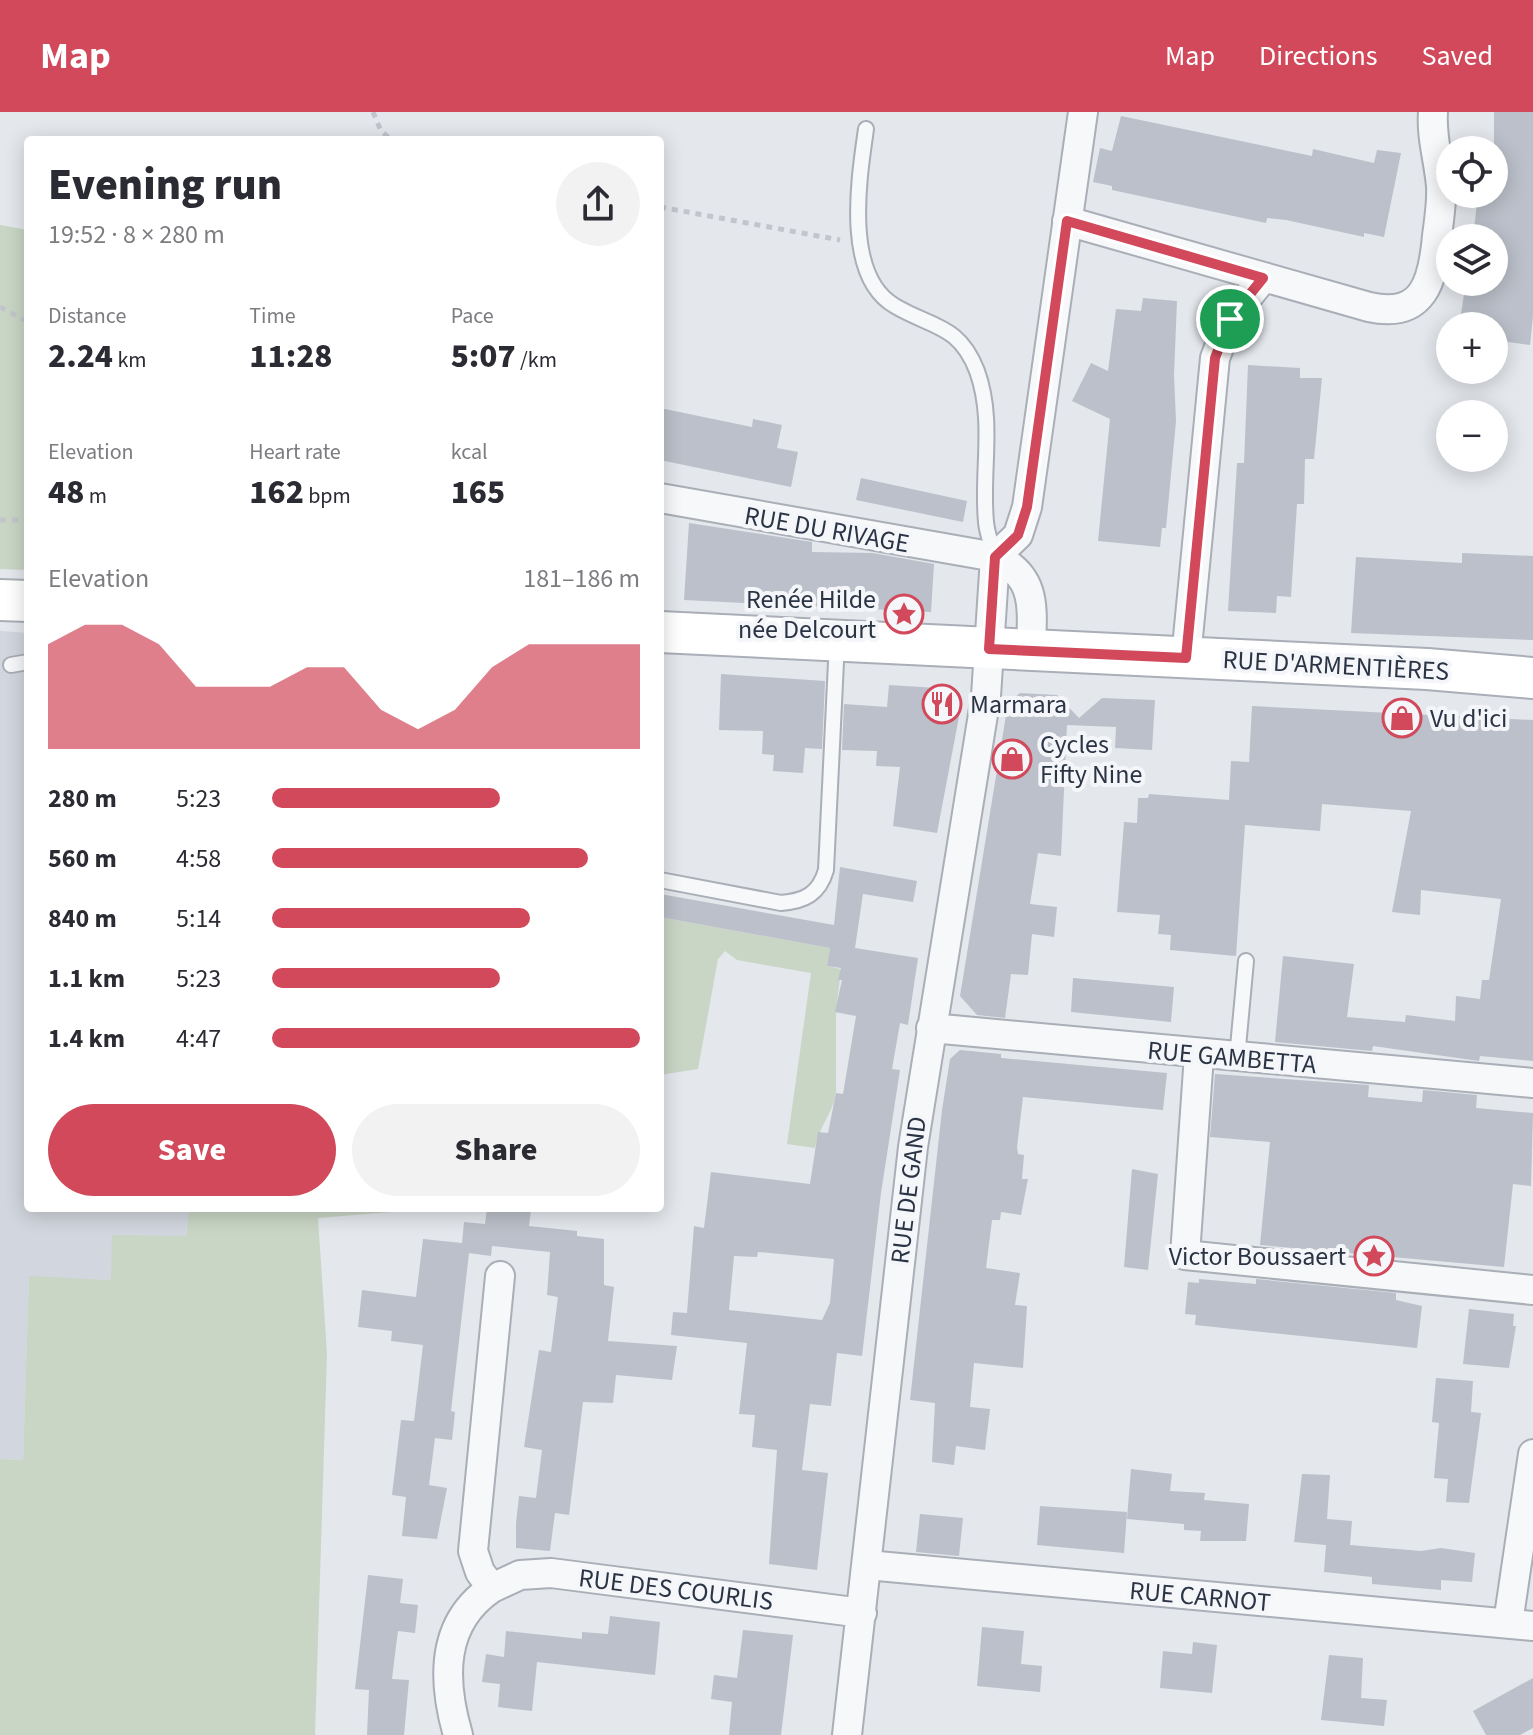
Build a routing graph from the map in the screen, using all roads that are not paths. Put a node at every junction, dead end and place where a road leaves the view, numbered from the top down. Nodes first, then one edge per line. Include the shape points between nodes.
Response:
1 (1083, 112) edge
2 (1433, 112) edge
3 (866, 129) dead end
4 (1067, 221) junction
5 (1263, 278) junction
6 (664, 499) edge
7 (995, 557) junction
8 (0, 600) edge
9 (24, 601) edge
10 (664, 632) edge
11 (837, 641) junction
12 (989, 649) junction
13 (1031, 650) junction
14 (1186, 658) junction
15 (24, 663) edge
16 (11, 665) dead end
17 (1533, 678) edge
18 (664, 881) edge
19 (1246, 961) dead end
20 (931, 1028) junction
21 (1199, 1055) junction
22 (1237, 1058) junction
23 (1533, 1083) edge
24 (500, 1276) dead end
25 (1533, 1290) edge
26 (1533, 1454) edge
27 (867, 1565) junction
28 (492, 1588) junction
29 (862, 1613) junction
30 (1521, 1625) edge
31 (458, 1735) edge
32 (847, 1735) edge

1 - 4 street
2 - 5 street via 1441,195 1434,270 1423,293 1400,308 1379,309
3 - 7 lane via 857,197 860,243 881,295 954,334 971,358 987,417 986,524
4 - 5 street
4 - 7 street via 1024,519 1013,542
5 - 14 street via 1230,319 1215,358
6 - 7 street, RUE DU RIVAGE
7 - 12 street
7 - 13 street via 1017,570 1027,586
8 - 9 main road
10 - 11 main road, RUE D'ARMENTIÈRES
11 - 12 main road, RUE D'ARMENTIÈRES
11 - 18 lane via 826,870 817,889 797,902 781,903
12 - 13 main road, RUE D'ARMENTIÈRES
12 - 20 street, RUE DE GAND via 986,696
13 - 14 main road, RUE D'ARMENTIÈRES
14 - 17 main road, RUE D'ARMENTIÈRES
15 - 16 lane
19 - 22 lane
20 - 21 street, RUE GAMBETTA
20 - 27 street, RUE DE GAND via 902,1231
21 - 22 street, RUE GAMBETTA
21 - 25 street via 1185,1255
22 - 23 street, RUE GAMBETTA
24 - 28 street via 473,1551
26 - 30 street
27 - 29 street, RUE DE GAND
27 - 30 street, RUE CARNOT
28 - 29 street, RUE DES COURLIS via 520,1575 551,1573
28 - 31 street, RUE DES COURLIS via 459,1619 449,1651 446,1678
29 - 32 street, RUE DE GAND

